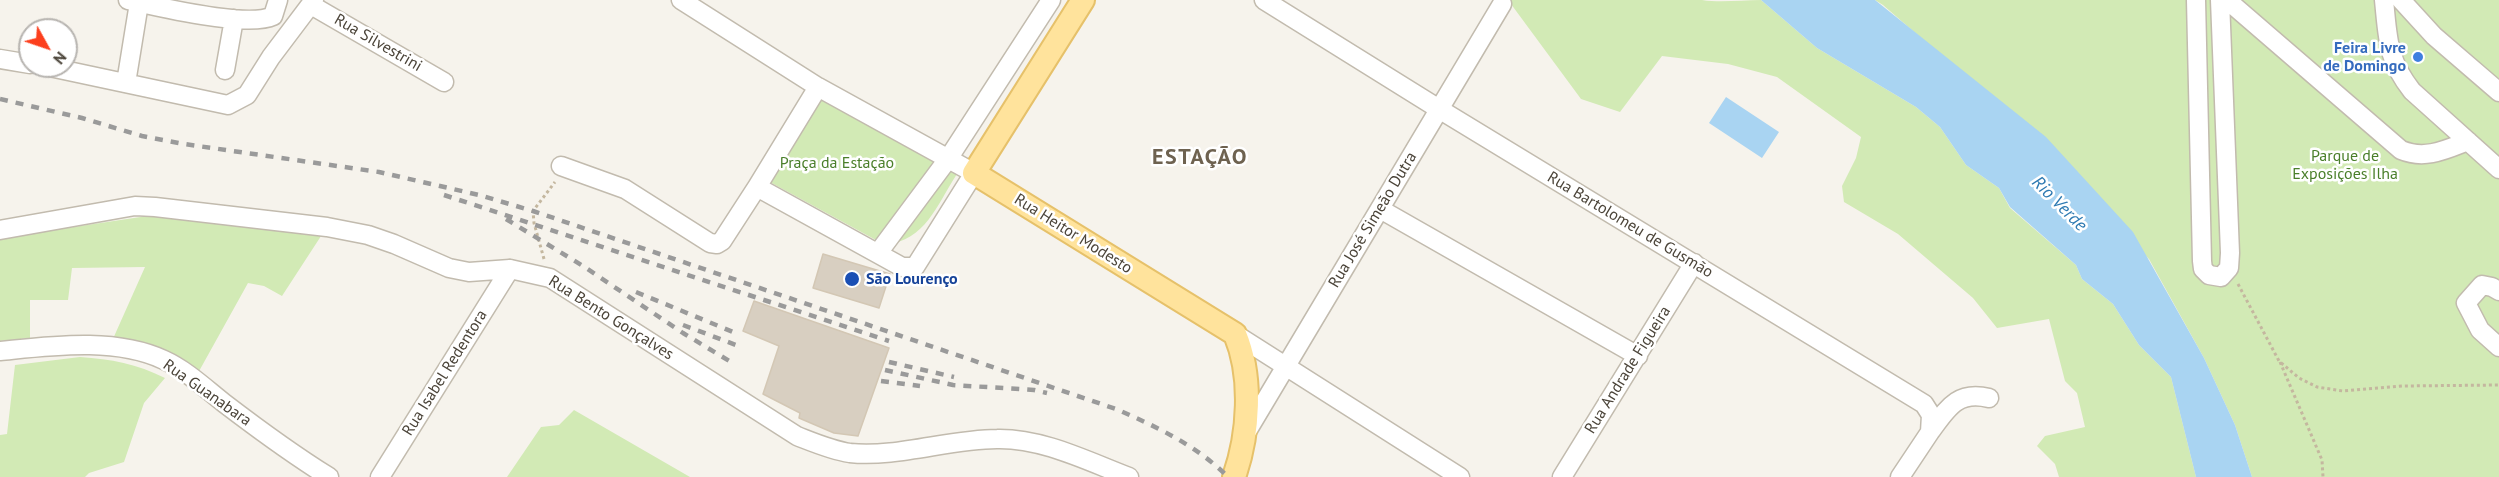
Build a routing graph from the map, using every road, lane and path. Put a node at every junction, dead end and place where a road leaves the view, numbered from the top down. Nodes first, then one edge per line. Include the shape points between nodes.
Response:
1 (278, 0) edge
2 (681, 0) edge
3 (1051, 0) edge
4 (1083, 0) edge
5 (1264, 0) edge
6 (2196, 0) edge
7 (2220, 0) edge
8 (2227, 0) edge
9 (2384, 0) edge
10 (2401, 0) edge
11 (134, 1) edge
12 (313, 2) edge
13 (1502, 4) dead end
14 (182, 5) edge
15 (234, 19) junction
16 (0, 59) edge
17 (18, 62) edge
18 (225, 70) dead end
19 (78, 73) edge
20 (444, 82) dead end
21 (126, 83) junction
22 (818, 87) junction
23 (2499, 92) edge
24 (1439, 109) junction
25 (2468, 141) junction
26 (948, 159) junction
27 (561, 166) joint
28 (2499, 169) edge
29 (974, 173) junction
30 (757, 187) junction
31 (1380, 209) junction
32 (0, 230) edge
33 (878, 253) junction
34 (1694, 264) junction
35 (2229, 268) junction
36 (510, 269) junction
37 (550, 278) junction
38 (2499, 291) edge
39 (1235, 334) junction
40 (2499, 347) edge
41 (0, 351) edge
42 (1638, 356) junction
43 (2279, 361) junction
44 (1285, 367) junction
45 (2499, 385) edge
46 (1989, 398) dead end
47 (1930, 432) junction
48 (1244, 437) junction
49 (1239, 474) edge
50 (329, 477) edge
51 (380, 477) edge
52 (1129, 477) edge
53 (1460, 477) edge
54 (1562, 477) edge
55 (1900, 477) edge
56 (2323, 477) edge

1 - 15 street via 273,16 266,20
2 - 22 street, Rua Heitor Modesto
3 - 26 street
4 - 29 main road
5 - 24 street, Rua Bartolomeu de Gusmão
6 - 35 street via 2202,261 2203,269 2215,277 2221,277
7 - 35 street
8 - 25 street via 2401,150 2422,155 2438,153
9 - 25 street via 2388,43 2401,77
10 - 23 street via 2434,36
11 - 14 street
11 - 21 street
12 - 20 street, Rua Silvestrini
12 - 21 street via 247,95 228,105
13 - 24 street, Rua José Simeão Dutra
14 - 15 street
15 - 18 street
16 - 17 street
19 - 21 street
22 - 26 street, Rua Heitor Modesto
22 - 30 street
24 - 31 street, Rua José Simeão Dutra
24 - 34 street, Rua Bartolomeu de Gusmão
25 - 28 street
26 - 29 street, Rua Heitor Modesto
26 - 33 street
27 - 30 street via 625,189 717,244
27 - 37 path via 556,180 533,211
29 - 33 street via 916,267 902,267
29 - 39 main road, Rua Heitor Modesto
30 - 33 street
31 - 42 street
31 - 44 street, Rua José Simeão Dutra
32 - 36 street, Rua Bento Gonçalves via 135,206 155,207 368,235 449,268 469,272
34 - 42 street, Rua Andrade Figueira
34 - 47 street, Rua Bartolomeu de Gusmão via 1924,404 1931,415
35 - 43 path
36 - 37 street, Rua Bento Gonçalves
36 - 51 street, Rua Isabel Redentora
37 - 52 street, Rua Bento Gonçalves via 797,436 830,449 873,453 996,439 1049,447
38 - 40 street via 2482,285 2466,303 2480,330
39 - 44 street, Rua Heitor Modesto
39 - 48 main road, Rua José Simeão Dutra via 1242,351 1247,392
41 - 50 street, Rua Guanabara via 100,346 163,359
42 - 54 street, Rua Andrade Figueira
43 - 45 path via 2317,387 2343,391
43 - 56 path via 2322,460
44 - 48 street, Rua José Simeão Dutra
44 - 53 street, Rua Heitor Modesto
46 - 47 street via 1976,395 1951,404
47 - 55 street
48 - 49 main road, Rua José Simeão Dutra

